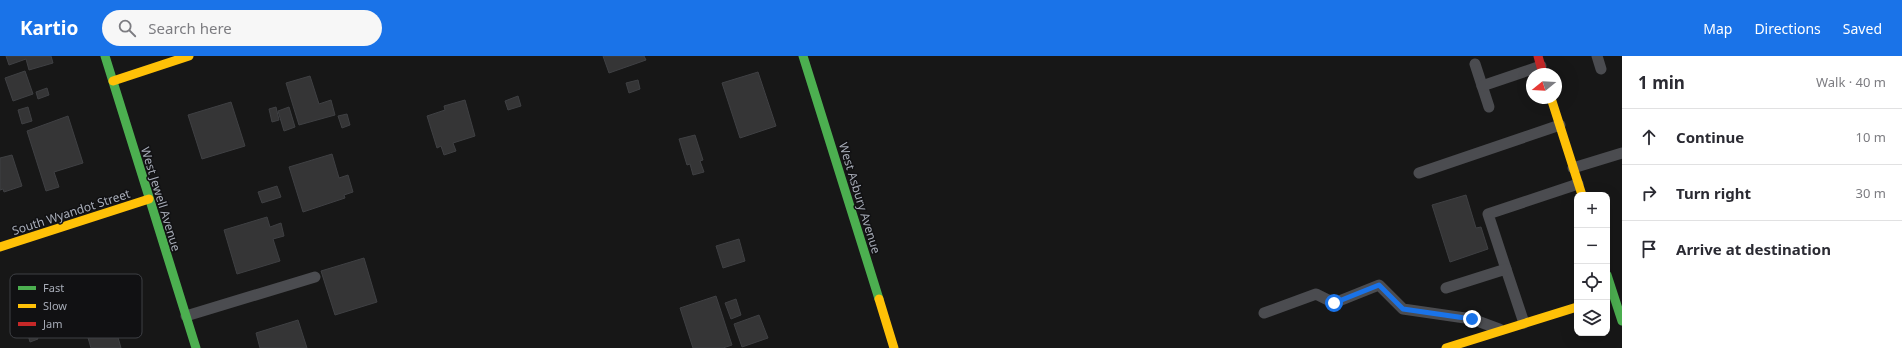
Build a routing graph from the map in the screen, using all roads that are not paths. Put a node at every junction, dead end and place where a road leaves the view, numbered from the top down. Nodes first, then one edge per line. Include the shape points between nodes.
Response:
1 (105, 56) edge
2 (189, 56) edge
3 (803, 56) edge
4 (1597, 56) edge
5 (1475, 64) dead end
6 (1541, 65) edge
7 (1601, 69) dead end
8 (113, 81) junction
9 (1482, 86) junction
10 (1553, 104) edge
11 (1489, 107) dead end
12 (1560, 125) junction
13 (1622, 153) edge
14 (1573, 168) junction
15 (1419, 173) dead end
16 (1578, 184) junction
17 (1581, 192) edge
18 (149, 199) junction
19 (0, 247) edge
20 (1506, 269) junction
21 (315, 277) dead end
22 (1610, 284) edge
23 (1446, 288) dead end
24 (1574, 307) edge
25 (1264, 313) dead end
26 (186, 316) junction
27 (1622, 321) edge
28 (1524, 323) junction
29 (1502, 330) junction
30 (196, 348) edge
31 (894, 348) edge
32 (1446, 348) edge

1 - 8 street, West Jewell Avenue
2 - 8 street
3 - 31 street, West Asbury Avenue
4 - 7 lane
5 - 9 lane
6 - 9 lane
8 - 18 street, West Jewell Avenue
9 - 11 lane
10 - 12 street
12 - 14 street
12 - 15 lane
13 - 14 lane
14 - 16 street
16 - 17 street
16 - 20 lane via 1488,214
18 - 19 street, South Wyandot Street
18 - 26 street, West Jewell Avenue
20 - 23 lane
20 - 28 lane
21 - 26 lane
22 - 27 street
24 - 28 street
25 - 29 lane via 1316,294 1334,303 1379,285 1403,309 1472,319
26 - 30 street, West Jewell Avenue
28 - 29 street
29 - 32 street

